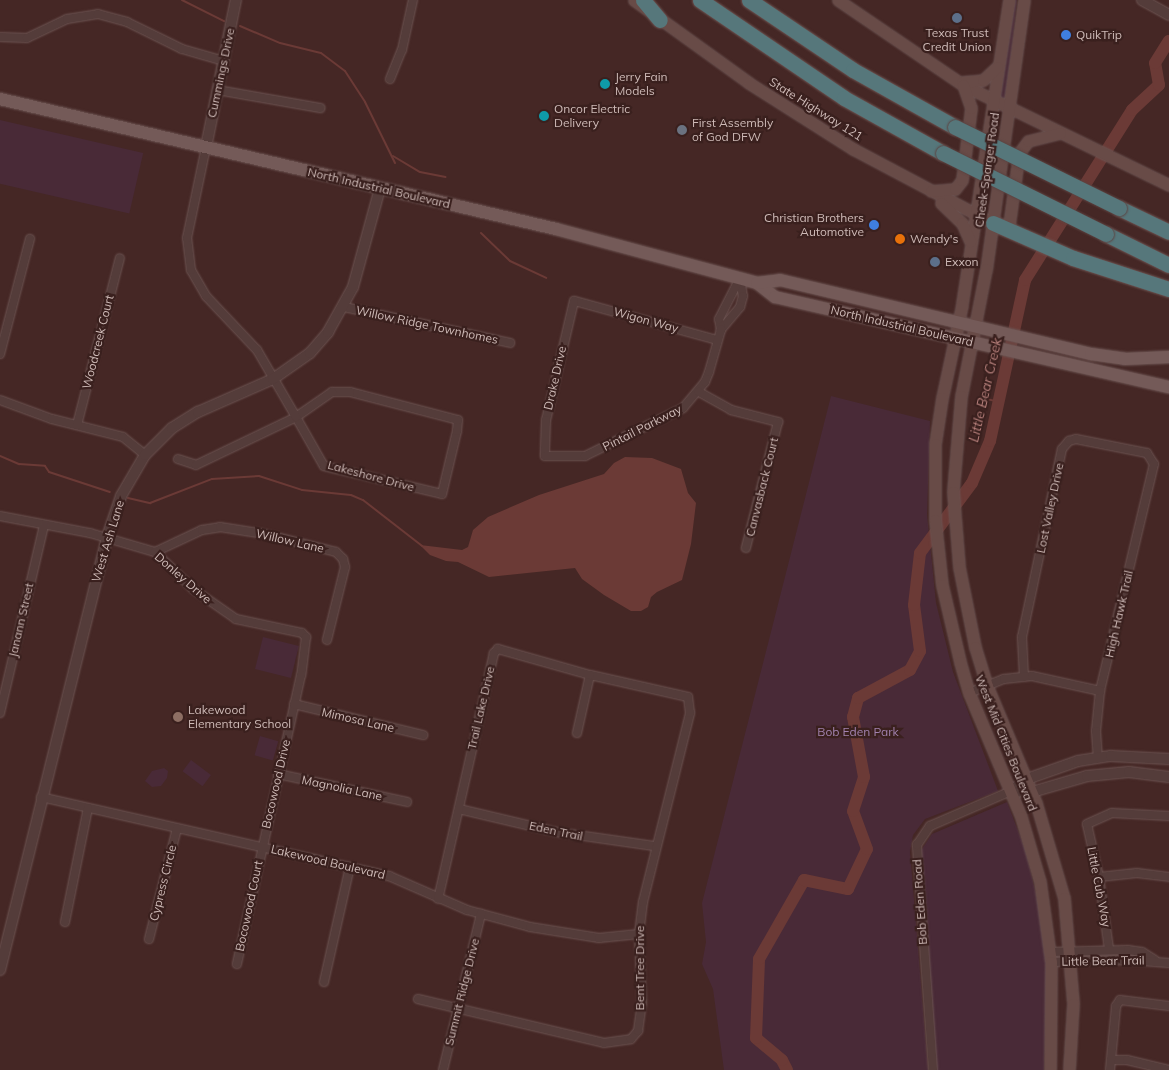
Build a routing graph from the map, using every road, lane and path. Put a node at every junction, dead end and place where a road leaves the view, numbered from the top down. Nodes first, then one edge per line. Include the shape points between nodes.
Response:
1 (236, 0) edge
2 (413, 0) edge
3 (634, 0) edge
4 (643, 0) edge
5 (700, 0) edge
6 (749, 0) edge
7 (838, 0) edge
8 (1009, 0) edge
9 (1024, 0) edge
10 (1144, 1) edge
11 (1169, 15) edge
12 (660, 20) junction
13 (0, 37) edge
14 (224, 61) junction
15 (997, 67) junction
16 (390, 79) dead end
17 (959, 82) junction
18 (217, 90) junction
19 (0, 99) edge
20 (992, 99) junction
21 (320, 108) dead end
22 (1009, 108) junction
23 (1060, 133) junction
24 (206, 147) junction
25 (1169, 185) edge
26 (380, 188) junction
27 (929, 191) junction
28 (975, 214) junction
29 (993, 224) junction
30 (1169, 232) edge
31 (1018, 235) junction
32 (30, 239) dead end
33 (971, 243) junction
34 (120, 258) dead end
35 (1169, 265) edge
36 (740, 278) junction
37 (757, 283) junction
38 (1169, 289) edge
39 (574, 301) joint
40 (725, 306) junction
41 (344, 307) junction
42 (735, 314) junction
43 (958, 323) junction
44 (975, 327) junction
45 (721, 330) junction
46 (954, 338) junction
47 (718, 340) junction
48 (972, 342) junction
49 (510, 343) dead end
50 (0, 354) edge
51 (1169, 357) edge
52 (273, 378) junction
53 (1169, 387) edge
54 (700, 392) junction
55 (0, 400) edge
56 (296, 417) junction
57 (77, 425) junction
58 (936, 436) junction
59 (956, 438) junction
60 (146, 455) junction
61 (545, 456) joint
62 (178, 459) dead end
63 (1152, 472) joint
64 (0, 516) edge
65 (44, 526) junction
66 (107, 537) junction
67 (746, 548) dead end
68 (155, 552) junction
69 (304, 634) joint
70 (326, 640) dead end
71 (590, 675) junction
72 (1024, 677) junction
73 (987, 686) junction
74 (1100, 691) junction
75 (969, 693) junction
76 (686, 694) joint
77 (294, 704) junction
78 (0, 713) edge
79 (577, 733) dead end
80 (423, 735) dead end
81 (1098, 758) junction
82 (1169, 759) edge
83 (278, 774) junction
84 (1169, 777) edge
85 (1027, 779) junction
86 (1011, 791) junction
87 (1032, 792) junction
88 (41, 797) junction
89 (407, 802) dead end
90 (88, 808) junction
91 (459, 808) junction
92 (1169, 816) edge
93 (176, 828) junction
94 (654, 846) junction
95 (262, 847) junction
96 (350, 867) junction
97 (1099, 877) junction
98 (1169, 877) edge
99 (438, 899) junction
100 (481, 914) junction
101 (65, 922) dead end
102 (639, 934) junction
103 (149, 938) dead end
104 (1109, 949) junction
105 (1071, 956) junction
106 (1051, 957) junction
107 (1155, 960) junction
108 (1169, 963) edge
109 (237, 964) dead end
110 (0, 970) edge
111 (324, 982) dead end
112 (418, 999) dead end
113 (1169, 1006) edge
114 (458, 1008) junction
115 (1112, 1060) junction
116 (443, 1070) edge
117 (933, 1070) edge
118 (1050, 1070) edge
119 (1069, 1070) edge
120 (1110, 1070) edge
121 (1169, 1070) edge

1 - 14 street, Cummings Drive
2 - 16 street via 402,50
3 - 12 main road, State Highway 121
4 - 12 highway
5 - 35 highway, bridge via 844,98 943,153
6 - 30 highway, bridge via 853,70 955,127
7 - 17 main road
8 - 15 main road, Cheek-Sparger Road
9 - 22 main road, Cheek-Sparger Road
10 - 11 street
12 - 27 main road, State Highway 121 via 796,113
13 - 14 street via 27,38 67,19 98,14 127,22 182,49
14 - 18 street, Cummings Drive
15 - 17 main road via 983,80
15 - 20 main road, Cheek-Sparger Road
17 - 20 main road
17 - 27 main road via 971,108 962,180 955,189
18 - 21 street
18 - 24 street, Cummings Drive
19 - 24 main road, North Industrial Boulevard
20 - 22 main road
20 - 28 main road, Cheek-Sparger Road
22 - 23 main road
22 - 29 main road, Cheek-Sparger Road
23 - 25 main road
23 - 31 main road via 1028,141 1020,153 1009,225
24 - 26 main road, North Industrial Boulevard
24 - 52 street, Lakeshore Drive via 187,238 191,270 206,296 257,350
26 - 36 main road, North Industrial Boulevard via 556,229
26 - 41 street, West Ash Lane via 359,270
27 - 28 main road, State Highway 121
27 - 33 main road via 956,216
28 - 29 main road, State Highway 121
28 - 33 main road, Cheek-Sparger Road
29 - 31 highway
29 - 44 main road, Cheek-Sparger Road
31 - 38 highway via 1073,258
32 - 50 street
33 - 43 main road, Cheek-Sparger Road
34 - 57 street, Woodcreek Court
36 - 37 main road, North Industrial Boulevard
36 - 40 street
36 - 42 street via 743,296
37 - 43 main road, North Industrial Boulevard via 780,280
37 - 46 main road, North Industrial Boulevard via 775,297
39 - 47 street, Wigon Way
39 - 61 street, Drake Drive via 546,420
40 - 42 street
40 - 45 street via 718,323
41 - 49 street, Willow Ridge Townhomes
41 - 52 street, West Ash Lane via 310,353
42 - 45 street
43 - 44 main road, North Industrial Boulevard
43 - 46 main road, Cheek-Sparger Road
44 - 48 main road, Cheek-Sparger Road
44 - 51 main road, North Industrial Boulevard via 1125,359
45 - 47 street
46 - 48 main road, North Industrial Boulevard
46 - 58 main road, West Mid Cities Boulevard
47 - 54 street
48 - 53 main road, North Industrial Boulevard
48 - 59 main road, West Mid Cities Boulevard
52 - 56 street, Lakeshore Drive
52 - 60 street, West Ash Lane via 198,412 172,428
54 - 61 street, Pintail Parkway via 672,415 630,432 590,454 571,458
54 - 67 street, Canvasback Court via 731,410 778,422
55 - 57 street
56 - 56 street, Lakeshore Drive via 324,466 442,494 458,420 350,392 332,392
56 - 62 street via 196,465
57 - 60 street via 123,437
58 - 59 main road
58 - 75 main road, West Mid Cities Boulevard via 935,520 948,621
59 - 73 main road, West Mid Cities Boulevard via 953,492 964,599
60 - 66 street, West Ash Lane via 121,496
63 - 72 street, Lost Valley Drive via 1154,464 1147,453 1076,439 1062,450 1022,637
63 - 74 street, High Hawk Trail
64 - 65 street, Donley Drive
65 - 66 street, Donley Drive
65 - 78 street, Janann Street
66 - 68 street, Donley Drive
66 - 88 street, West Ash Lane
68 - 69 street, Donley Drive via 193,589 236,619
68 - 70 street, Willow Lane via 202,530 220,527 336,552 343,559 344,567
69 - 77 street, Bocowood Drive via 306,644
71 - 76 street, Trail Lake Drive
71 - 79 street
71 - 91 street, Trail Lake Drive via 500,648 494,653
72 - 73 street via 1004,679
72 - 74 street
73 - 75 street
73 - 85 main road, West Mid Cities Boulevard
74 - 81 street, High Hawk Trail via 1096,731
75 - 86 main road, West Mid Cities Boulevard
76 - 94 street, Bent Tree Drive via 691,703 690,713
77 - 80 street, Mimosa Lane
77 - 83 street, Bocowood Drive
81 - 82 street via 1139,756
81 - 85 street via 1078,761
83 - 89 street, Magnolia Lane
83 - 95 street, Bocowood Drive
84 - 87 street via 1129,772 1086,776
85 - 86 street
85 - 87 main road, West Mid Cities Boulevard
86 - 87 street
86 - 106 main road, West Mid Cities Boulevard via 1040,882
86 - 117 street, Bob Eden Road via 930,826 917,845
87 - 105 main road, West Mid Cities Boulevard via 1059,879
88 - 90 street, Lakewood Boulevard
88 - 110 street, West Ash Lane
90 - 93 street, Lakewood Boulevard
90 - 101 street
91 - 94 street, Eden Trail via 556,832
91 - 99 street, Trail Lake Drive
92 - 97 street, Little Cub Way via 1112,813 1087,824
93 - 95 street, Lakewood Boulevard
93 - 103 street, Cypress Circle
94 - 102 street, Bent Tree Drive
95 - 96 street, Lakewood Boulevard
95 - 109 street, Bocowood Court
96 - 99 street, Lakewood Boulevard via 389,876
96 - 111 street
97 - 98 street via 1137,873
97 - 104 street, Little Cub Way
99 - 100 street, Lakewood Boulevard
100 - 102 street, Lakewood Boulevard via 570,935 599,938
100 - 114 street, Summit Ridge Drive
102 - 114 street, Bent Tree Drive via 642,1003 638,1031 631,1039 604,1043
104 - 105 street, Little Bear Trail
104 - 107 street, Little Bear Trail via 1142,952
105 - 106 street, Little Bear Trail
105 - 107 street, Little Bear Trail
105 - 119 main road, West Mid Cities Boulevard via 1073,1004
106 - 118 main road, West Mid Cities Boulevard
107 - 108 street, Little Bear Trail
112 - 114 street, Bent Tree Drive
113 - 115 street via 1120,1000 1116,1006
114 - 116 street, Summit Ridge Drive
115 - 120 street
115 - 121 street

